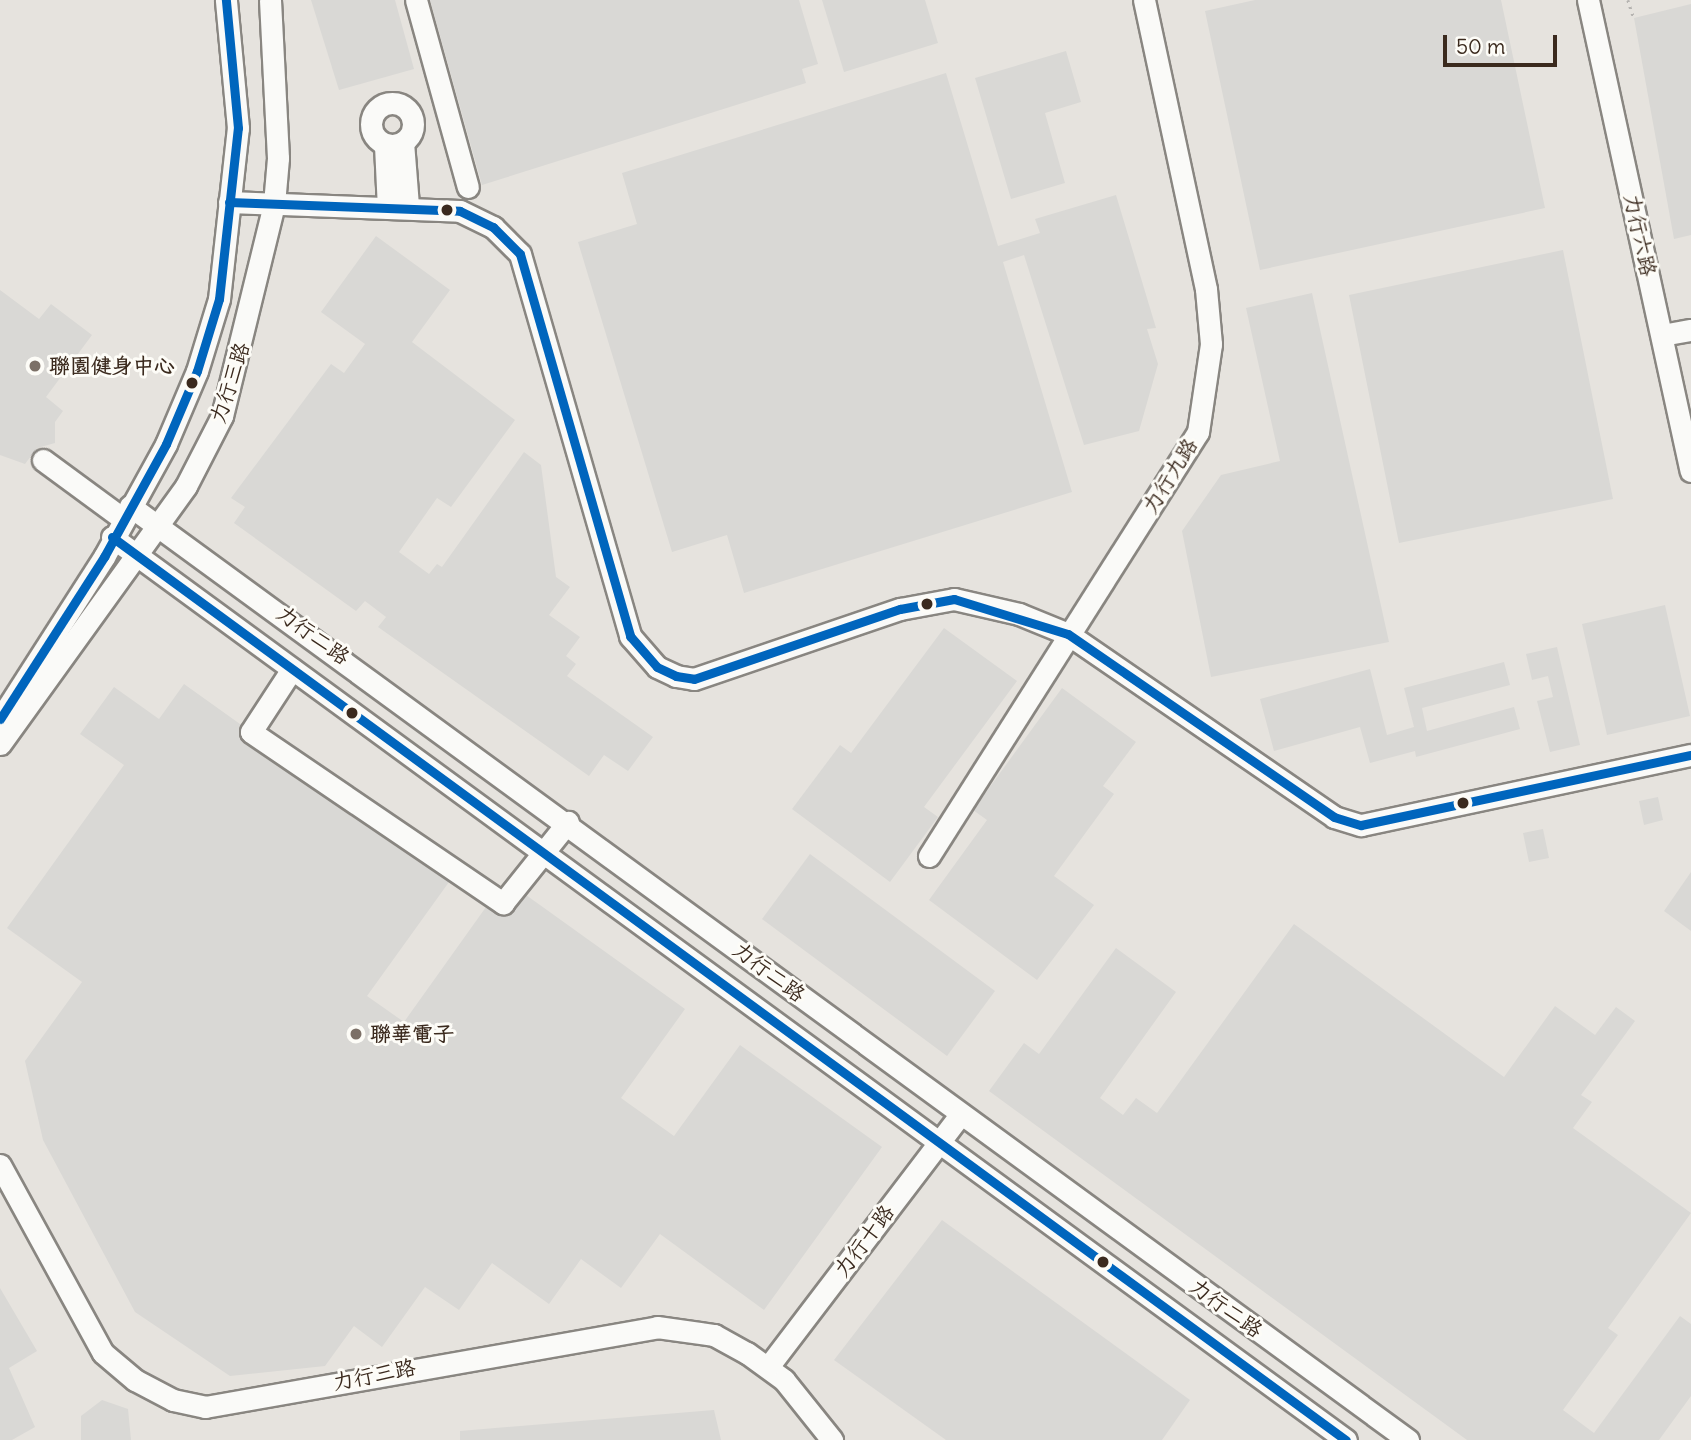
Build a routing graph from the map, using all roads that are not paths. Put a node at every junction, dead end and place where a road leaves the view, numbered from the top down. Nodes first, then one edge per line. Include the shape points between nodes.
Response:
1 (226, 0) edge
2 (270, 0) edge
3 (416, 0) edge
4 (1144, 0) edge
5 (1592, 1) edge
6 (446, 109) junction
7 (411, 116) junction
8 (394, 144) junction
9 (468, 187) dead end
10 (229, 202) junction
11 (274, 204) junction
12 (398, 207) junction
13 (1691, 330) edge
14 (1662, 335) junction
15 (1688, 441) edge
16 (43, 460) dead end
17 (1691, 471) edge
18 (126, 512) junction
19 (160, 523) junction
20 (112, 537) junction
21 (136, 555) junction
22 (1068, 634) junction
23 (292, 669) junction
24 (0, 719) edge
25 (0, 744) edge
26 (1691, 755) edge
27 (568, 822) junction
28 (545, 852) junction
29 (929, 856) dead end
30 (960, 1115) junction
31 (937, 1144) junction
32 (1, 1170) edge
33 (1277, 1346) junction
34 (768, 1367) junction
35 (1257, 1375) junction
36 (832, 1440) edge
37 (1346, 1440) edge
38 (1408, 1440) edge

1 - 10 street, 力行三路 via 239,128
2 - 11 street, 力行三路 via 278,158
3 - 6 street
4 - 22 street, 力行九路 via 1206,289 1211,344 1207,394 1198,432
5 - 14 street, 力行六路
6 - 7 street
6 - 9 street
7 - 8 street via 412,129
7 - 8 street via 396,103 374,111 370,128
8 - 12 street
10 - 11 street
10 - 18 street, 力行三路 via 219,299 197,371
11 - 12 street
11 - 19 street, 力行三路 via 222,415
12 - 22 street via 460,211 493,227 520,254 630,636 657,667 694,679 936,598 1019,614
13 - 14 street
14 - 15 street, 力行六路
15 - 17 street, 力行六路
16 - 18 street, 力行二路
18 - 19 street, 力行二路
18 - 20 street, 力行三路
19 - 21 street, 力行三路
19 - 27 street, 力行二路
20 - 21 street, 力行二路
20 - 24 street, 力行三路
21 - 23 street, 力行二路
21 - 25 street, 力行三路
22 - 26 street via 1334,817 1361,825
22 - 29 street, 力行九路
23 - 28 street, 力行二路
23 - 28 street via 251,732 503,903
27 - 28 street
27 - 30 street, 力行二路
28 - 31 street, 力行二路
30 - 31 street, 力行十路
30 - 33 street, 力行二路
31 - 34 street, 力行十路
31 - 35 street, 力行二路
32 - 34 street, 力行三路 via 103,1353 135,1380 173,1399 205,1407 657,1327 714,1335
33 - 35 street
33 - 38 street, 力行二路
34 - 36 street, 力行三路
35 - 37 street, 力行二路

